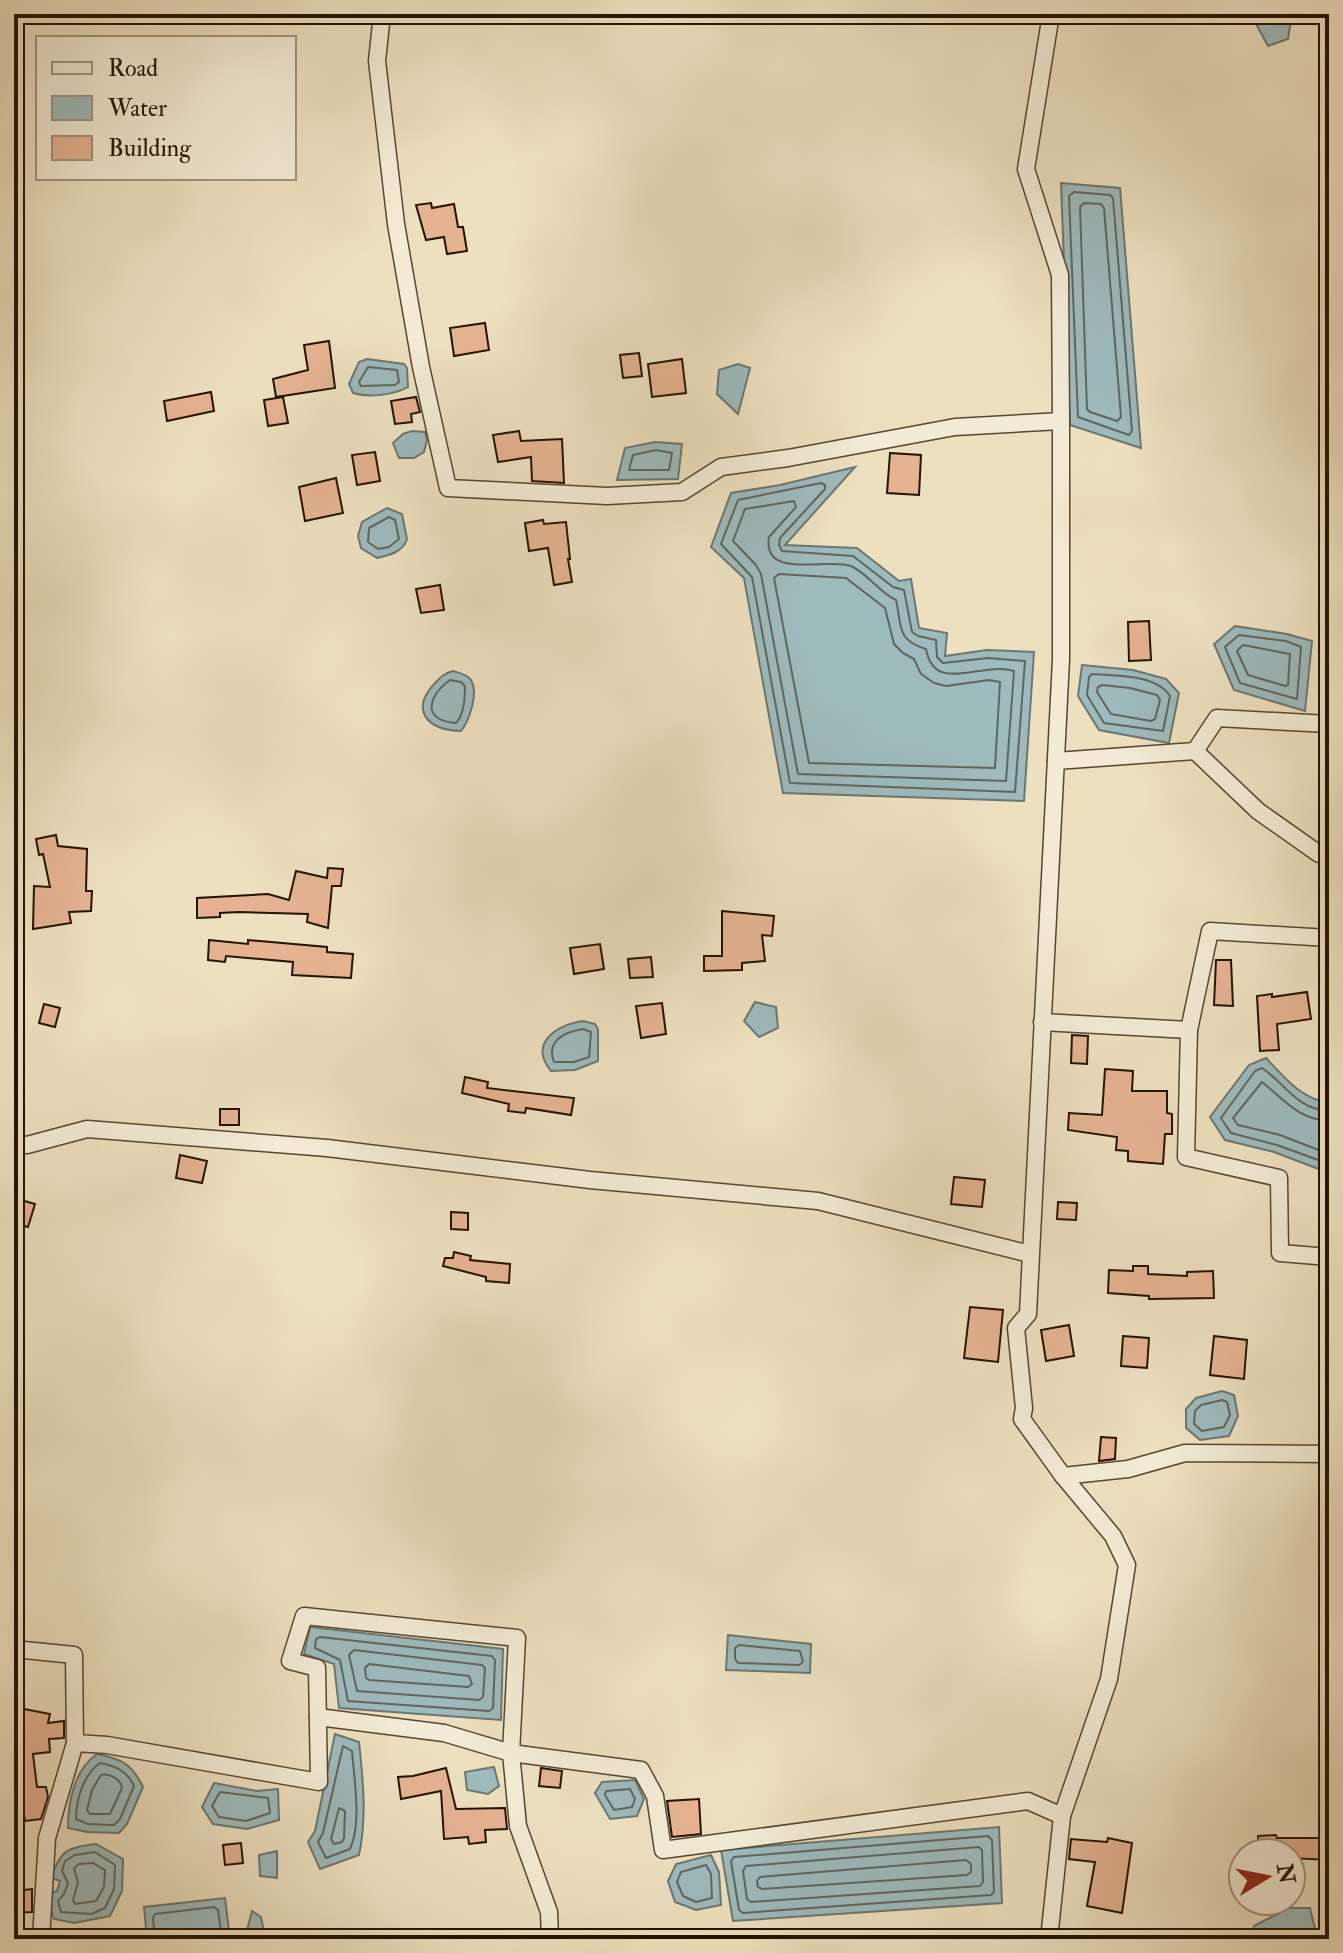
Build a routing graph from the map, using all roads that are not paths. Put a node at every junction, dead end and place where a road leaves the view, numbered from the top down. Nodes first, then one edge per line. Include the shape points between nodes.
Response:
1 (382, 14) edge
2 (1051, 14) edge
3 (1061, 421) junction
4 (1329, 707) edge
5 (1195, 751) junction
6 (1056, 761) junction
7 (1329, 854) edge
8 (1329, 938) edge
9 (1042, 1022) junction
10 (1189, 1030) junction
11 (14, 1144) edge
12 (1030, 1254) junction
13 (1329, 1257) edge
14 (1329, 1454) edge
15 (1063, 1476) junction
16 (14, 1649) edge
17 (318, 1717) junction
18 (75, 1743) junction
19 (511, 1753) junction
20 (1062, 1816) junction
21 (41, 1939) edge
22 (550, 1939) edge
23 (1049, 1939) edge

1 - 3 street via 377,61 396,224 448,488 607,496 682,492 721,467 955,427
2 - 3 street via 1026,169 1060,275
3 - 6 street
4 - 5 street via 1328,724 1217,718
5 - 6 street
5 - 7 street via 1258,811 1319,854
6 - 9 street
8 - 10 street via 1210,931
9 - 10 street
9 - 12 street
10 - 13 street via 1186,1157 1279,1178 1280,1253
11 - 12 street via 87,1129 327,1148 818,1201
12 - 15 street via 1028,1314 1016,1328 1022,1419
14 - 15 street via 1185,1453 1128,1469
15 - 20 street via 1113,1536 1127,1565 1109,1679
16 - 18 street via 74,1655
17 - 18 street via 319,1782
17 - 19 street via 444,1733
17 - 19 street via 317,1668 290,1661 304,1616 517,1638
18 - 21 street via 47,1838
19 - 20 street via 641,1770 655,1796 663,1850 1028,1801
19 - 22 street via 518,1826 549,1912
20 - 23 street

